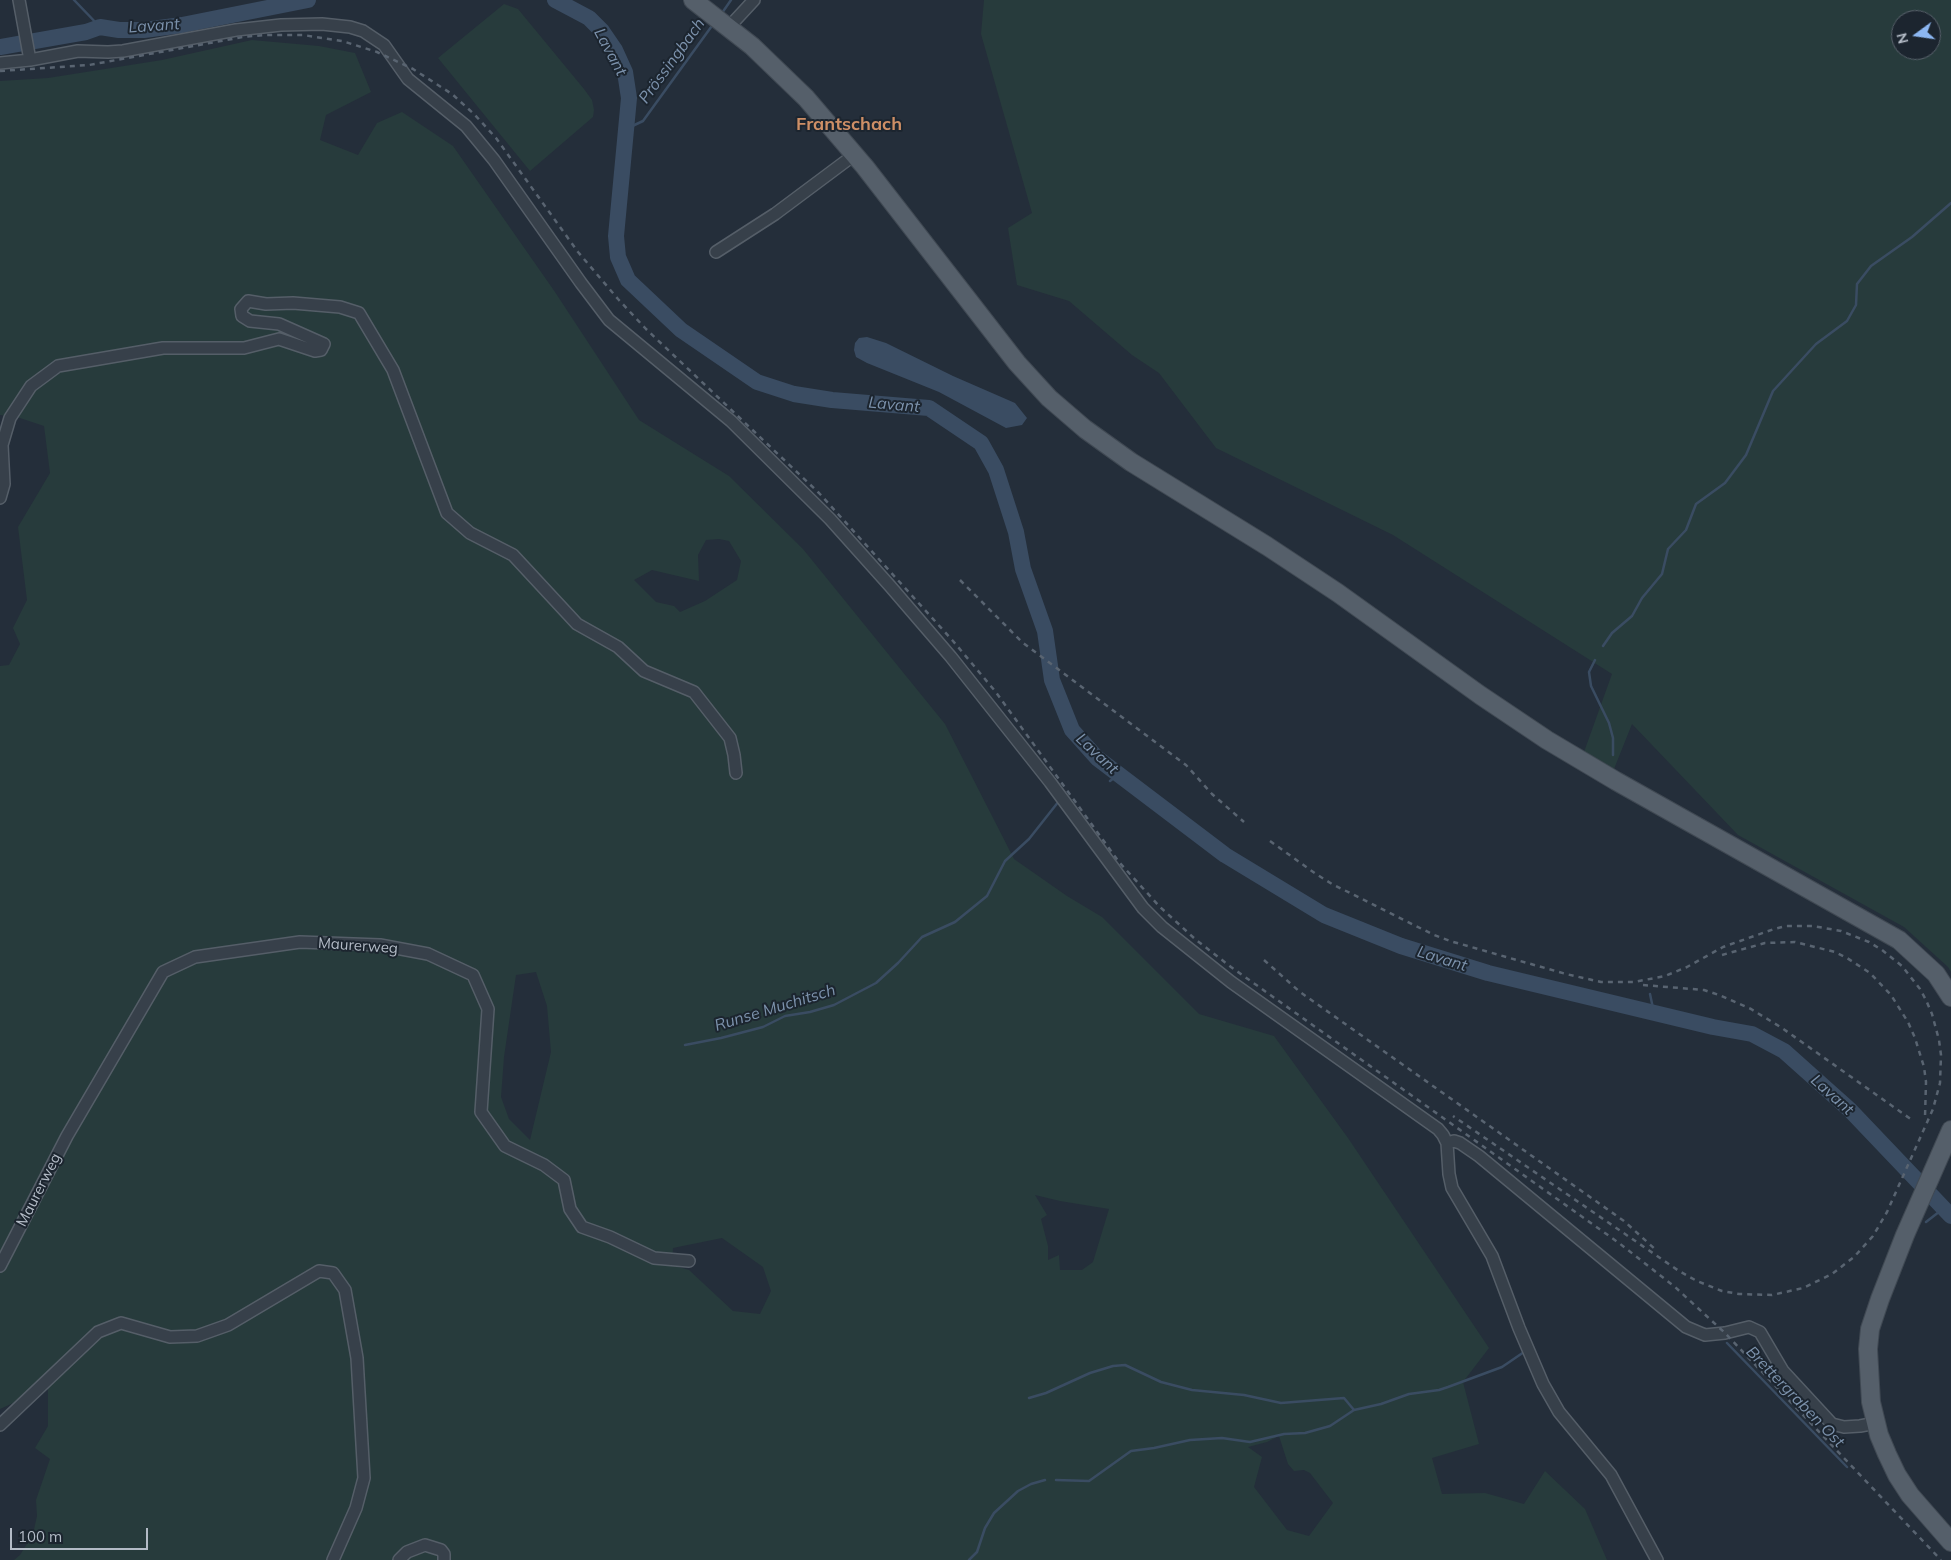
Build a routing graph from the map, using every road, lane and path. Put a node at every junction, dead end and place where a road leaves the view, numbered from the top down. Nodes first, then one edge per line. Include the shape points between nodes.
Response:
1 (19, 0) edge
2 (693, 0) edge
3 (754, 0) edge
4 (721, 21) junction
5 (30, 57) junction
6 (0, 63) edge
7 (854, 155) junction
8 (716, 252) dead end
9 (0, 498) edge
10 (736, 773) dead end
11 (1951, 997) edge
12 (1950, 1136) edge
13 (1447, 1143) junction
14 (689, 1261) dead end
15 (0, 1266) edge
16 (1876, 1423) junction
17 (0, 1425) edge
18 (1951, 1542) edge
19 (333, 1560) edge
20 (399, 1560) edge
21 (444, 1560) edge
22 (1657, 1560) edge

1 - 5 street
2 - 4 main road
3 - 4 street
4 - 7 main road via 792,83
5 - 6 street
5 - 13 street via 123,50 280,25 333,24 363,31 375,38 384,45 408,79 466,126 610,320 731,421 830,519 883,578 951,657 1050,782 1143,908 1231,982 1438,1129
7 - 8 street via 775,214
7 - 11 main road via 1017,363 1091,434 1332,589 1547,740 1899,940 1936,974
9 - 10 street via 4,484 2,445 10,418 31,386 58,366 163,348 244,348 279,339 314,351 321,350 324,344 279,324 250,321 242,316 242,309 248,301 340,307 359,313 394,370 447,513 470,533 513,555 577,624 618,647 644,672 694,692 730,738
12 - 16 main road via 1913,1218 1870,1329 1869,1380
13 - 16 street via 1460,1143 1479,1156 1686,1327 1705,1335 1749,1327 1760,1332 1783,1371 1832,1424 1844,1427
13 - 22 street via 1452,1188 1492,1256 1543,1384 1559,1412 1611,1474
14 - 15 street, Maurerweg via 654,1258 582,1227 570,1209 564,1180 544,1165 505,1146 480,1112 488,1009 473,975 428,954 409,950 380,945 300,942 195,957 163,972 67,1136
16 - 18 main road via 1897,1475
17 - 19 street via 98,1332 121,1323 170,1337 197,1336 228,1324 319,1271 333,1273 345,1290 357,1358 364,1478 356,1508
20 - 21 street via 407,1552 425,1545 441,1550

